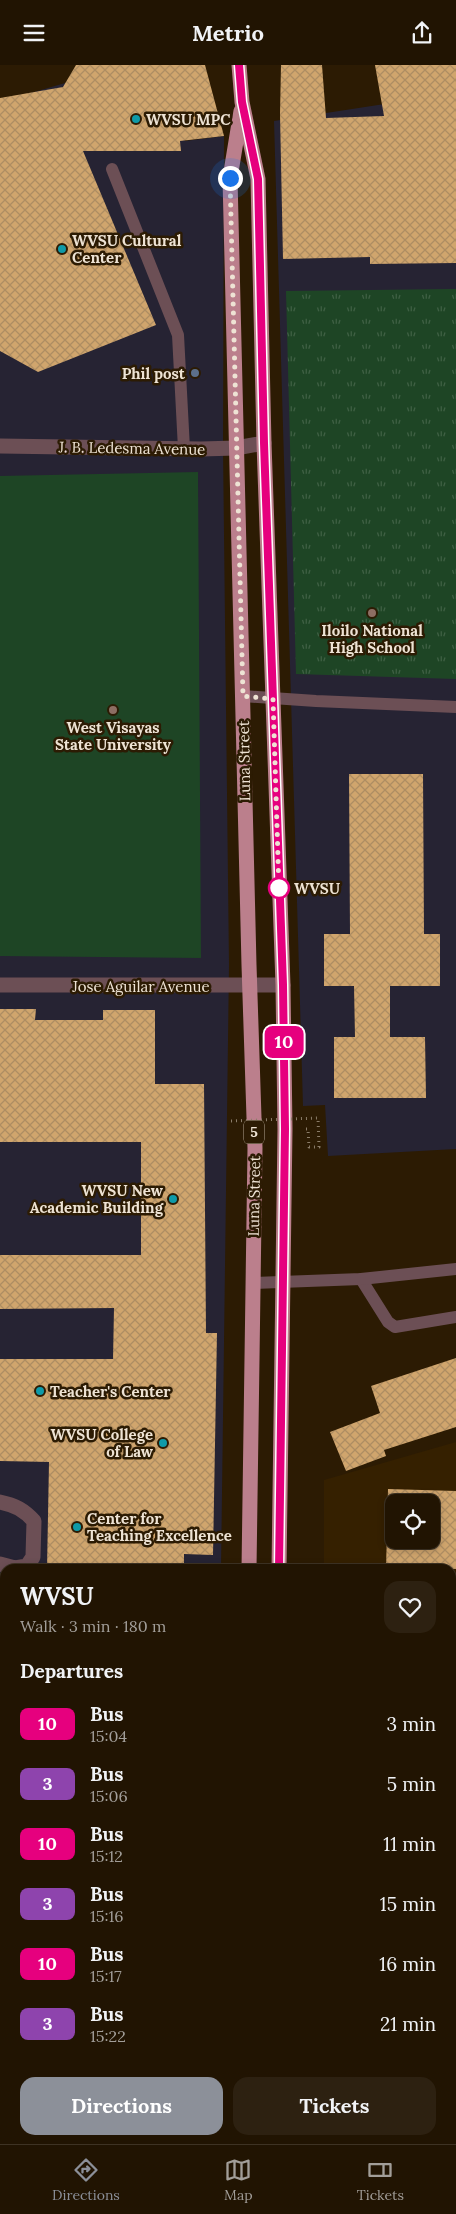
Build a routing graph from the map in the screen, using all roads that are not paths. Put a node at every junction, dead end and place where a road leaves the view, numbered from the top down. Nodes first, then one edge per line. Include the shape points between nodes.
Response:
1 (240, 65) edge
2 (242, 102) junction
3 (112, 169) dead end
4 (264, 443) junction
5 (0, 446) edge
6 (236, 448) junction
7 (184, 449) junction
8 (243, 696) junction
9 (273, 699) junction
10 (456, 707) edge
11 (0, 985) edge
12 (283, 985) junction
13 (249, 986) junction
14 (456, 1269) edge
15 (361, 1279) junction
16 (283, 1282) junction
17 (253, 1283) junction
18 (456, 1317) edge
19 (0, 1502) edge
20 (28, 1564) edge
21 (249, 1564) edge
22 (279, 1564) edge

1 - 2 main road, 5
2 - 4 main road, Luna Street / 5 via 258,179
2 - 6 main road, Luna Street / 5 via 230,178
3 - 7 lane via 178,335
4 - 6 street, J. B. Ledesma Avenue
4 - 9 main road, Luna Street / 5
5 - 7 street, J. B. Ledesma Avenue
6 - 7 street, J. B. Ledesma Avenue
6 - 8 main road, Luna Street / 5
8 - 9 lane
8 - 13 main road, Luna Street / 5
9 - 10 lane
9 - 12 main road, Luna Street / 5
11 - 13 street, Jose Aguilar Avenue
12 - 13 street, Jose Aguilar Avenue
12 - 16 main road, Luna Street / 5
13 - 17 main road, Luna Street / 5 via 255,1148
14 - 15 lane
15 - 16 lane
15 - 18 lane via 388,1322 395,1327
16 - 17 lane
16 - 22 main road, Luna Street / 5
17 - 21 main road, Luna Street / 5
19 - 20 street via 13,1504 34,1521 33,1557

